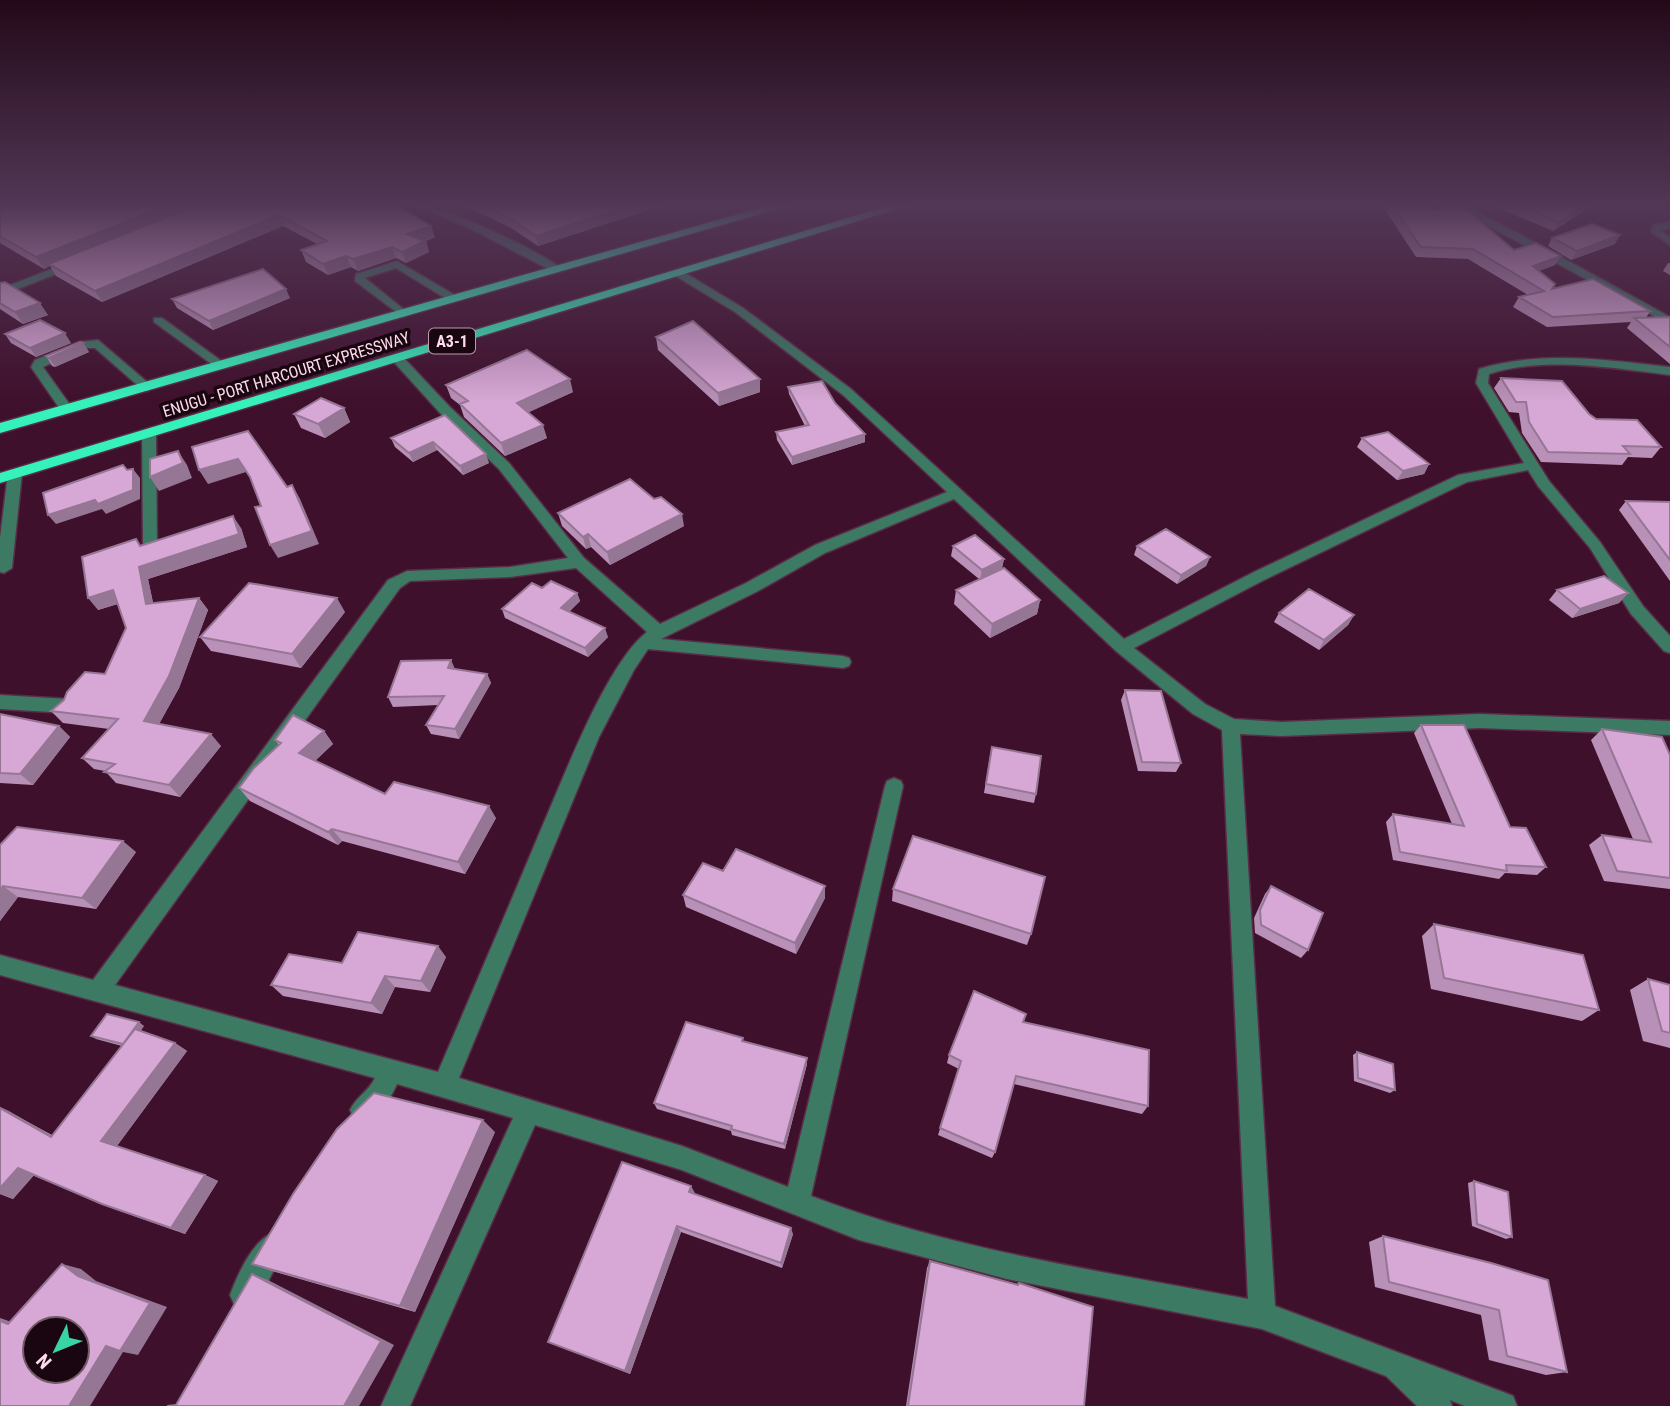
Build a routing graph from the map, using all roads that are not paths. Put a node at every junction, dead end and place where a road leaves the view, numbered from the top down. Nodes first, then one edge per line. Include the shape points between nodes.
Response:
1 (55, 271) edge
2 (377, 271) edge
3 (408, 271) edge
4 (556, 271) edge
5 (686, 271) edge
6 (1578, 271) edge
7 (678, 273) junction
8 (0, 293) edge
9 (454, 299) junction
10 (403, 314) junction
11 (158, 320) dead end
12 (1670, 322) edge
13 (397, 358) junction
14 (221, 365) junction
15 (1670, 371) edge
16 (147, 387) junction
17 (67, 409) junction
18 (0, 428) edge
19 (149, 434) junction
20 (1533, 465) junction
21 (7, 475) edge
22 (955, 494) junction
23 (150, 544) edge
24 (579, 562) junction
25 (4, 568) dead end
26 (651, 638) junction
27 (1122, 647) junction
28 (1670, 648) edge
29 (843, 662) dead end
30 (0, 702) edge
31 (68, 706) edge
32 (1231, 726) junction
33 (1670, 728) edge
34 (894, 786) dead end
35 (0, 965) edge
36 (97, 992) junction
37 (384, 1068) junction
38 (444, 1085) junction
39 (529, 1111) junction
40 (342, 1130) edge
41 (797, 1203) junction
42 (282, 1227) edge
43 (233, 1310) edge
44 (1262, 1315) junction
45 (1387, 1361) junction
46 (394, 1406) edge
47 (1438, 1406) edge
48 (1503, 1406) edge

1 - 8 street
2 - 10 street via 360,276 360,281
3 - 9 street
4 - 9 highway, ENUGU - PORT HARCOURT EXPRESSWAY / A3-1
5 - 7 highway, ENUGU - PORT HARCOURT EXPRESSWAY / A3-1
6 - 12 street
7 - 13 highway, ENUGU - PORT HARCOURT EXPRESSWAY / A3-1
7 - 22 street via 739,310 847,392
9 - 10 highway, ENUGU - PORT HARCOURT EXPRESSWAY / A3-1
10 - 14 highway, ENUGU - PORT HARCOURT EXPRESSWAY / A3-1
11 - 14 street
13 - 19 highway, ENUGU - PORT HARCOURT EXPRESSWAY / A3-1
13 - 24 street via 504,466
14 - 16 highway, ENUGU - PORT HARCOURT EXPRESSWAY / A3-1
15 - 20 street via 1526,363 1494,366 1483,372 1482,383
16 - 17 highway, ENUGU - PORT HARCOURT EXPRESSWAY / A3-1
16 - 17 street via 98,344 83,345 37,367
17 - 18 highway, ENUGU - PORT HARCOURT EXPRESSWAY / A3-1
19 - 21 highway, ENUGU - PORT HARCOURT EXPRESSWAY / A3-1
19 - 23 street
20 - 27 street via 1463,478
20 - 28 street via 1595,545 1637,610
21 - 25 street
22 - 26 street via 820,549
22 - 27 street
24 - 26 street
24 - 36 street via 510,572 407,576 394,584
26 - 29 street
26 - 38 street via 627,667 590,737
27 - 32 street via 1199,709
30 - 31 street
32 - 33 street via 1282,729 1480,721
32 - 44 street
34 - 41 street
35 - 36 street
36 - 37 street
37 - 38 street
37 - 40 street via 387,1080 380,1093
38 - 39 street
39 - 41 street via 682,1158
39 - 46 street
41 - 44 street via 859,1227 1007,1266
42 - 43 street
44 - 45 street
45 - 47 street
45 - 48 street

